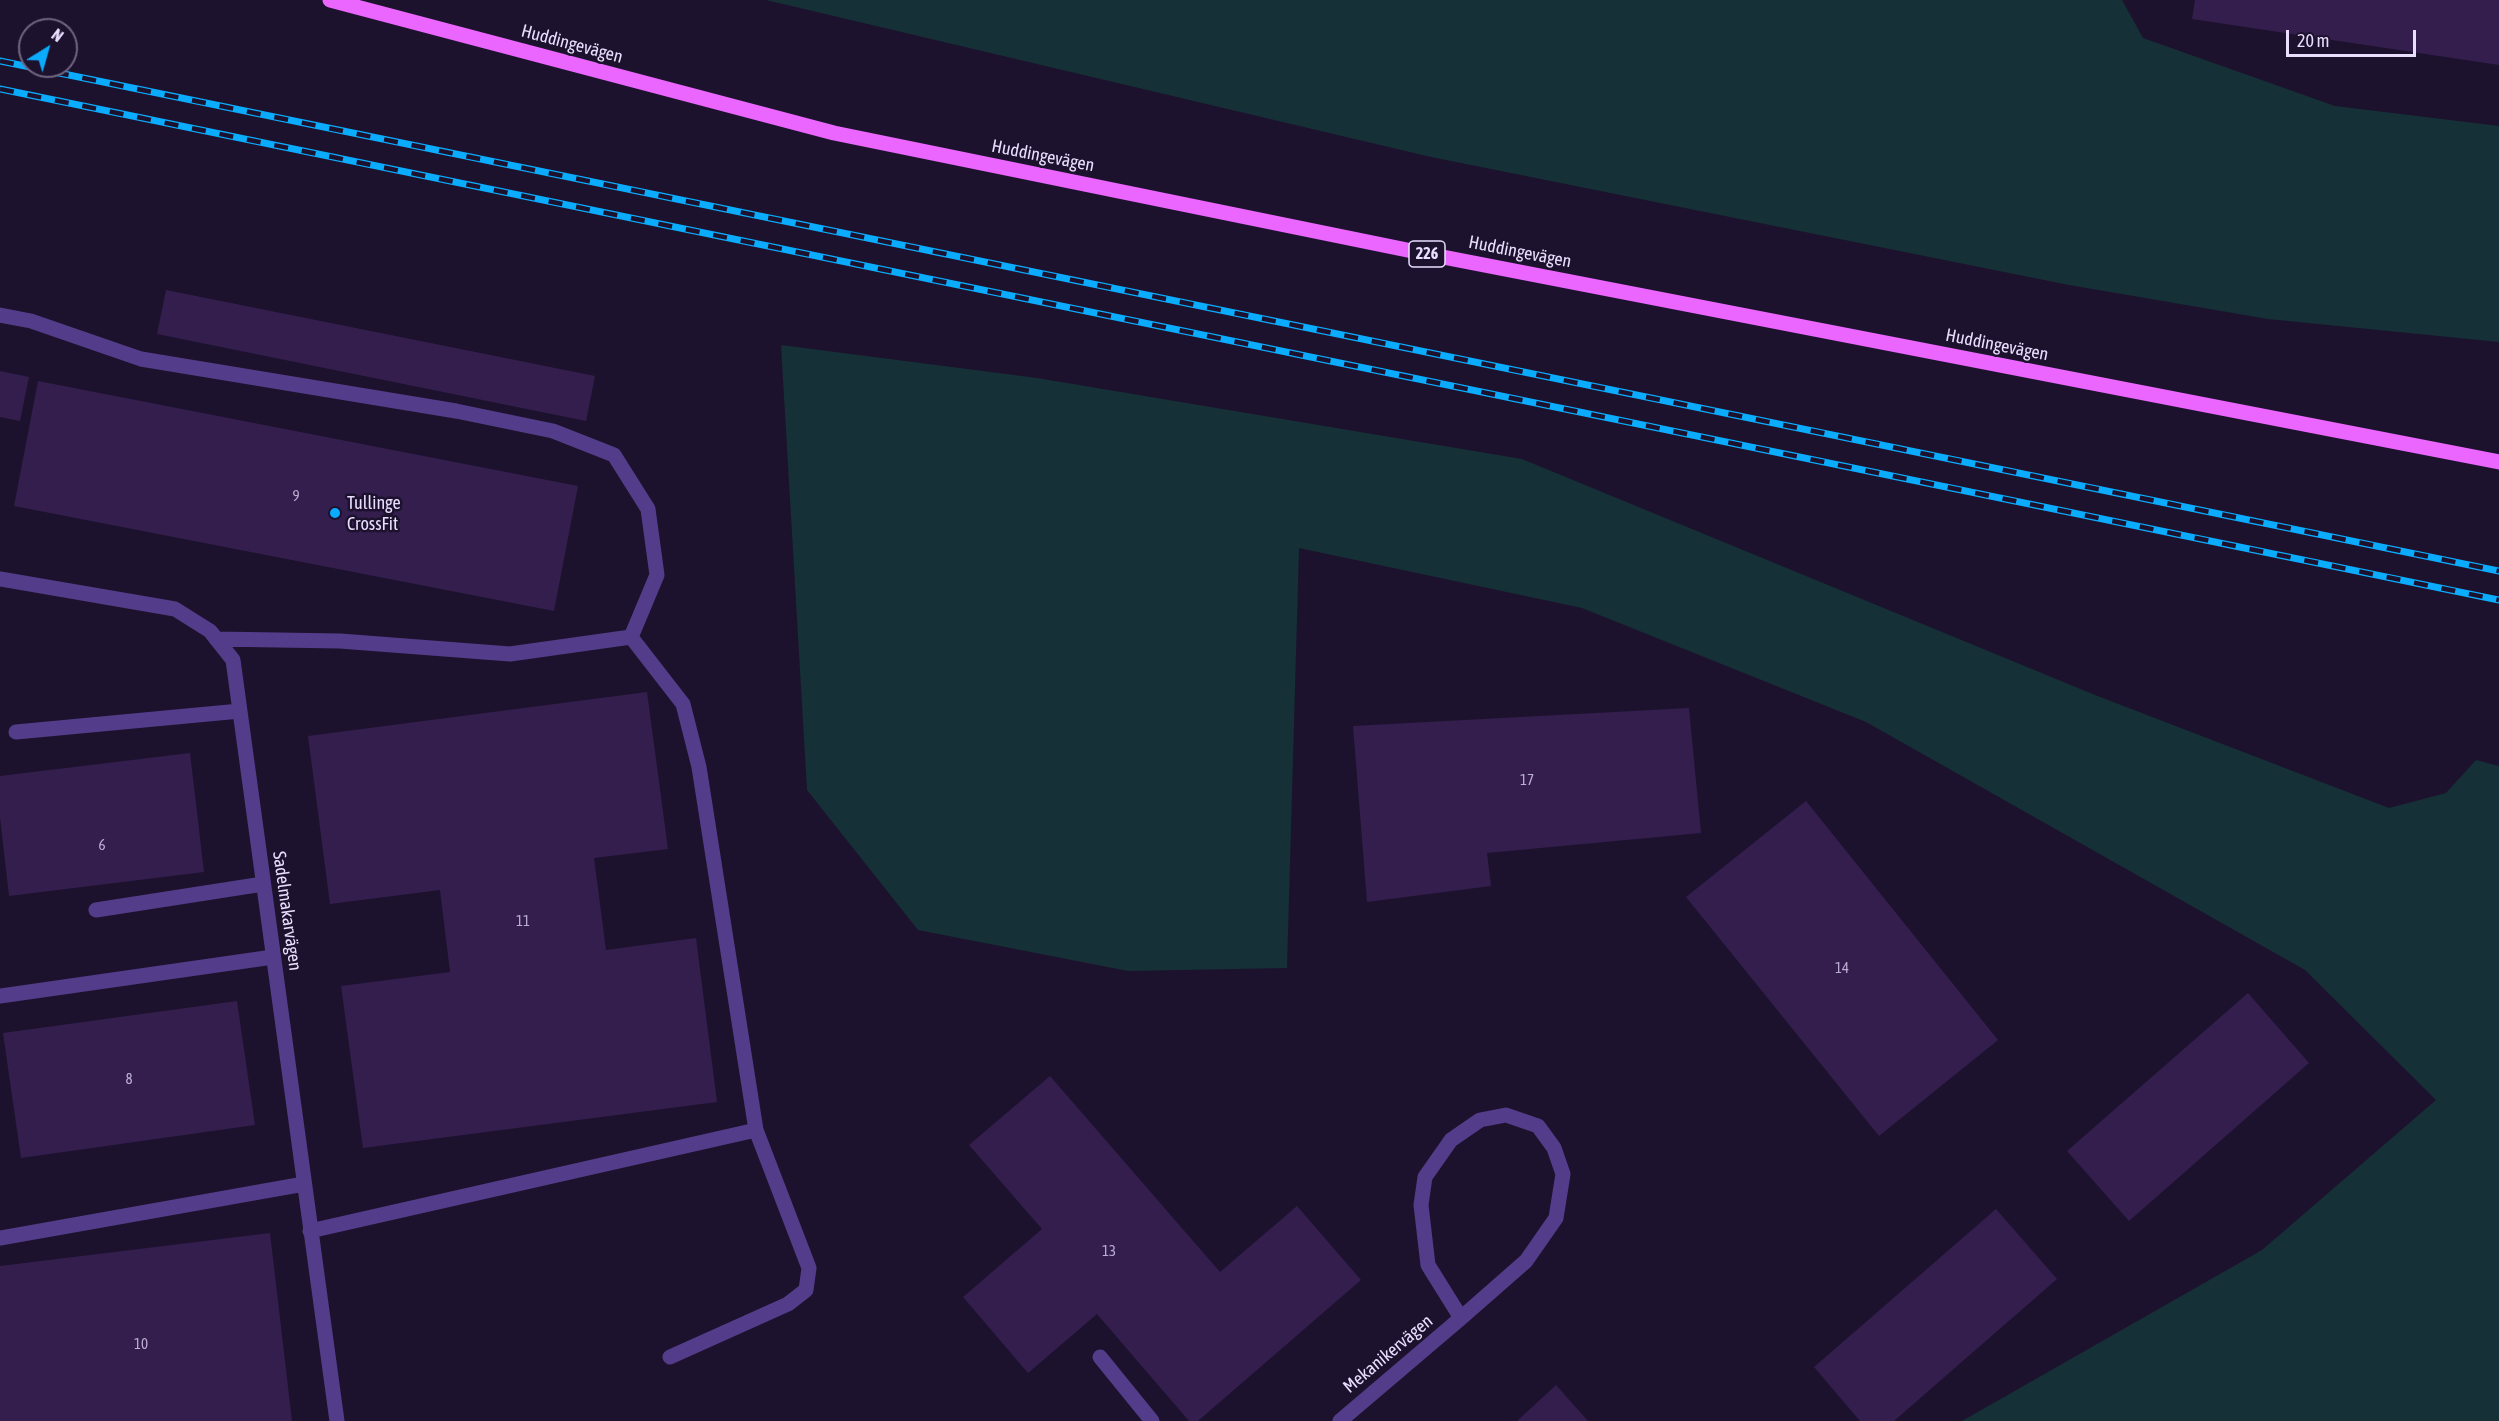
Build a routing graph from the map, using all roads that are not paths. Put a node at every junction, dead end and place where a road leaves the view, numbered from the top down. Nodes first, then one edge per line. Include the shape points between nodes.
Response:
1 (330, 0) edge
2 (340, 0) edge
3 (364, 9) junction
4 (0, 315) edge
5 (2499, 462) edge
6 (0, 579) edge
7 (631, 637) junction
8 (216, 639) junction
9 (240, 711) junction
10 (15, 732) dead end
11 (263, 884) junction
12 (96, 910) dead end
13 (273, 957) junction
14 (0, 996) edge
15 (756, 1130) junction
16 (304, 1184) junction
17 (310, 1231) junction
18 (0, 1238) edge
19 (1461, 1318) junction
20 (670, 1357) dead end
21 (1100, 1357) dead end
22 (337, 1421) edge
23 (1152, 1421) edge
24 (1340, 1421) edge

1 - 3 main road, Huddingevägen / 226
2 - 3 main road, Huddingevägen / 226
3 - 5 main road, Huddingevägen / 226 via 834,134 1417,252
4 - 7 street via 31,321 141,359 553,431 614,455 648,509 657,575
6 - 8 street, Sadelmakarvägen via 175,609
7 - 8 street via 510,654 340,641
7 - 15 street via 683,704 699,767
8 - 9 street, Sadelmakarvägen via 232,660
9 - 10 street
9 - 11 street, Sadelmakarvägen
11 - 12 street
11 - 13 street, Sadelmakarvägen
13 - 14 street
13 - 16 street, Sadelmakarvägen
15 - 17 street
15 - 20 street via 809,1268 806,1290 788,1304
16 - 17 street, Sadelmakarvägen
16 - 18 street
17 - 22 street, Sadelmakarvägen
19 - 19 street, Mekanikervägen via 1526,1262 1556,1218 1563,1174 1554,1148 1539,1126 1506,1115 1479,1120 1451,1140 1425,1177 1421,1205 1428,1265
19 - 24 street, Mekanikervägen
21 - 23 street

